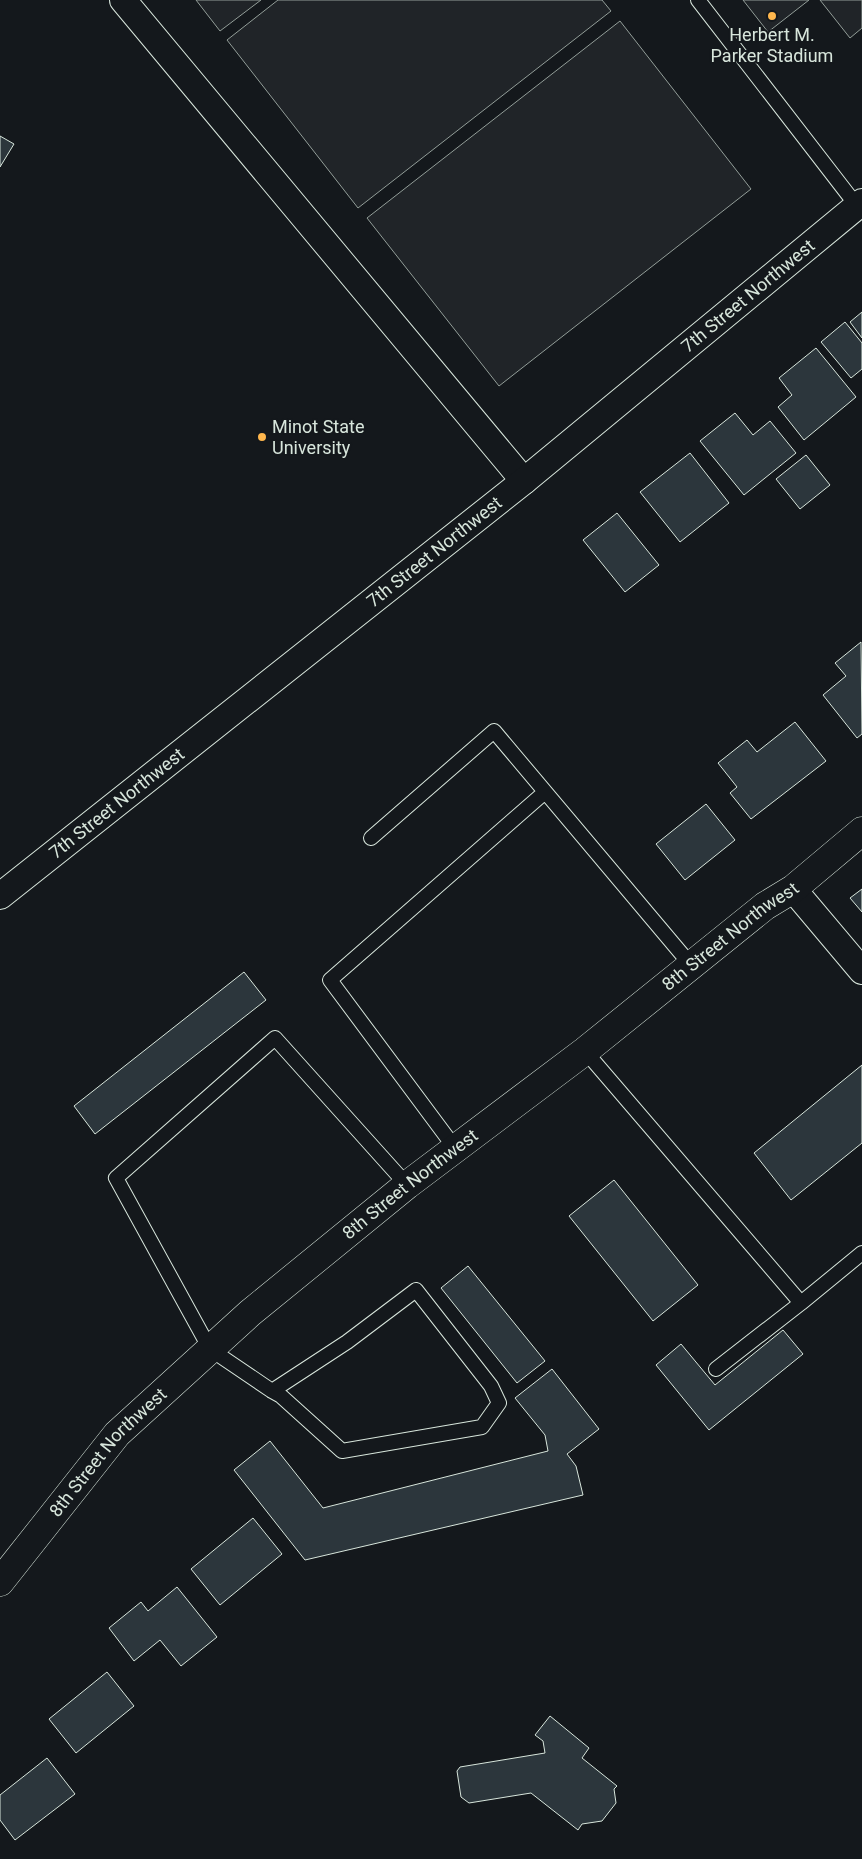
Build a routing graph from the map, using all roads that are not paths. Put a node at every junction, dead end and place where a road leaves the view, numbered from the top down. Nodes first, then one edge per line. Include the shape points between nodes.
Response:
1 (123, 0) edge
2 (698, 0) edge
3 (860, 204) edge
4 (524, 481) junction
5 (545, 792) junction
6 (862, 831) edge
7 (371, 838) dead end
8 (792, 889) junction
9 (0, 896) edge
10 (691, 965) junction
11 (862, 971) edge
12 (585, 1051) junction
13 (455, 1148) junction
14 (406, 1185) junction
15 (862, 1252) edge
16 (801, 1303) junction
17 (210, 1349) junction
18 (716, 1370) dead end
19 (272, 1391) junction
20 (0, 1582) edge

1 - 4 street
2 - 3 lane
3 - 4 street, 7th Street Northwest
4 - 9 street, 7th Street Northwest
5 - 7 lane via 494,731
5 - 10 lane
5 - 13 lane via 330,980
6 - 8 street, 8th Street Northwest
8 - 10 street, 8th Street Northwest via 764,906
8 - 11 street
10 - 12 street, 8th Street Northwest
12 - 13 street, 8th Street Northwest
12 - 16 lane
13 - 14 street, 8th Street Northwest
14 - 17 street, 8th Street Northwest
14 - 17 lane via 275,1038 116,1178
15 - 16 lane
16 - 18 lane
17 - 19 lane
17 - 20 street, 8th Street Northwest via 117,1434
19 - 19 lane via 347,1342 416,1290 491,1386 499,1403 482,1427 342,1452

